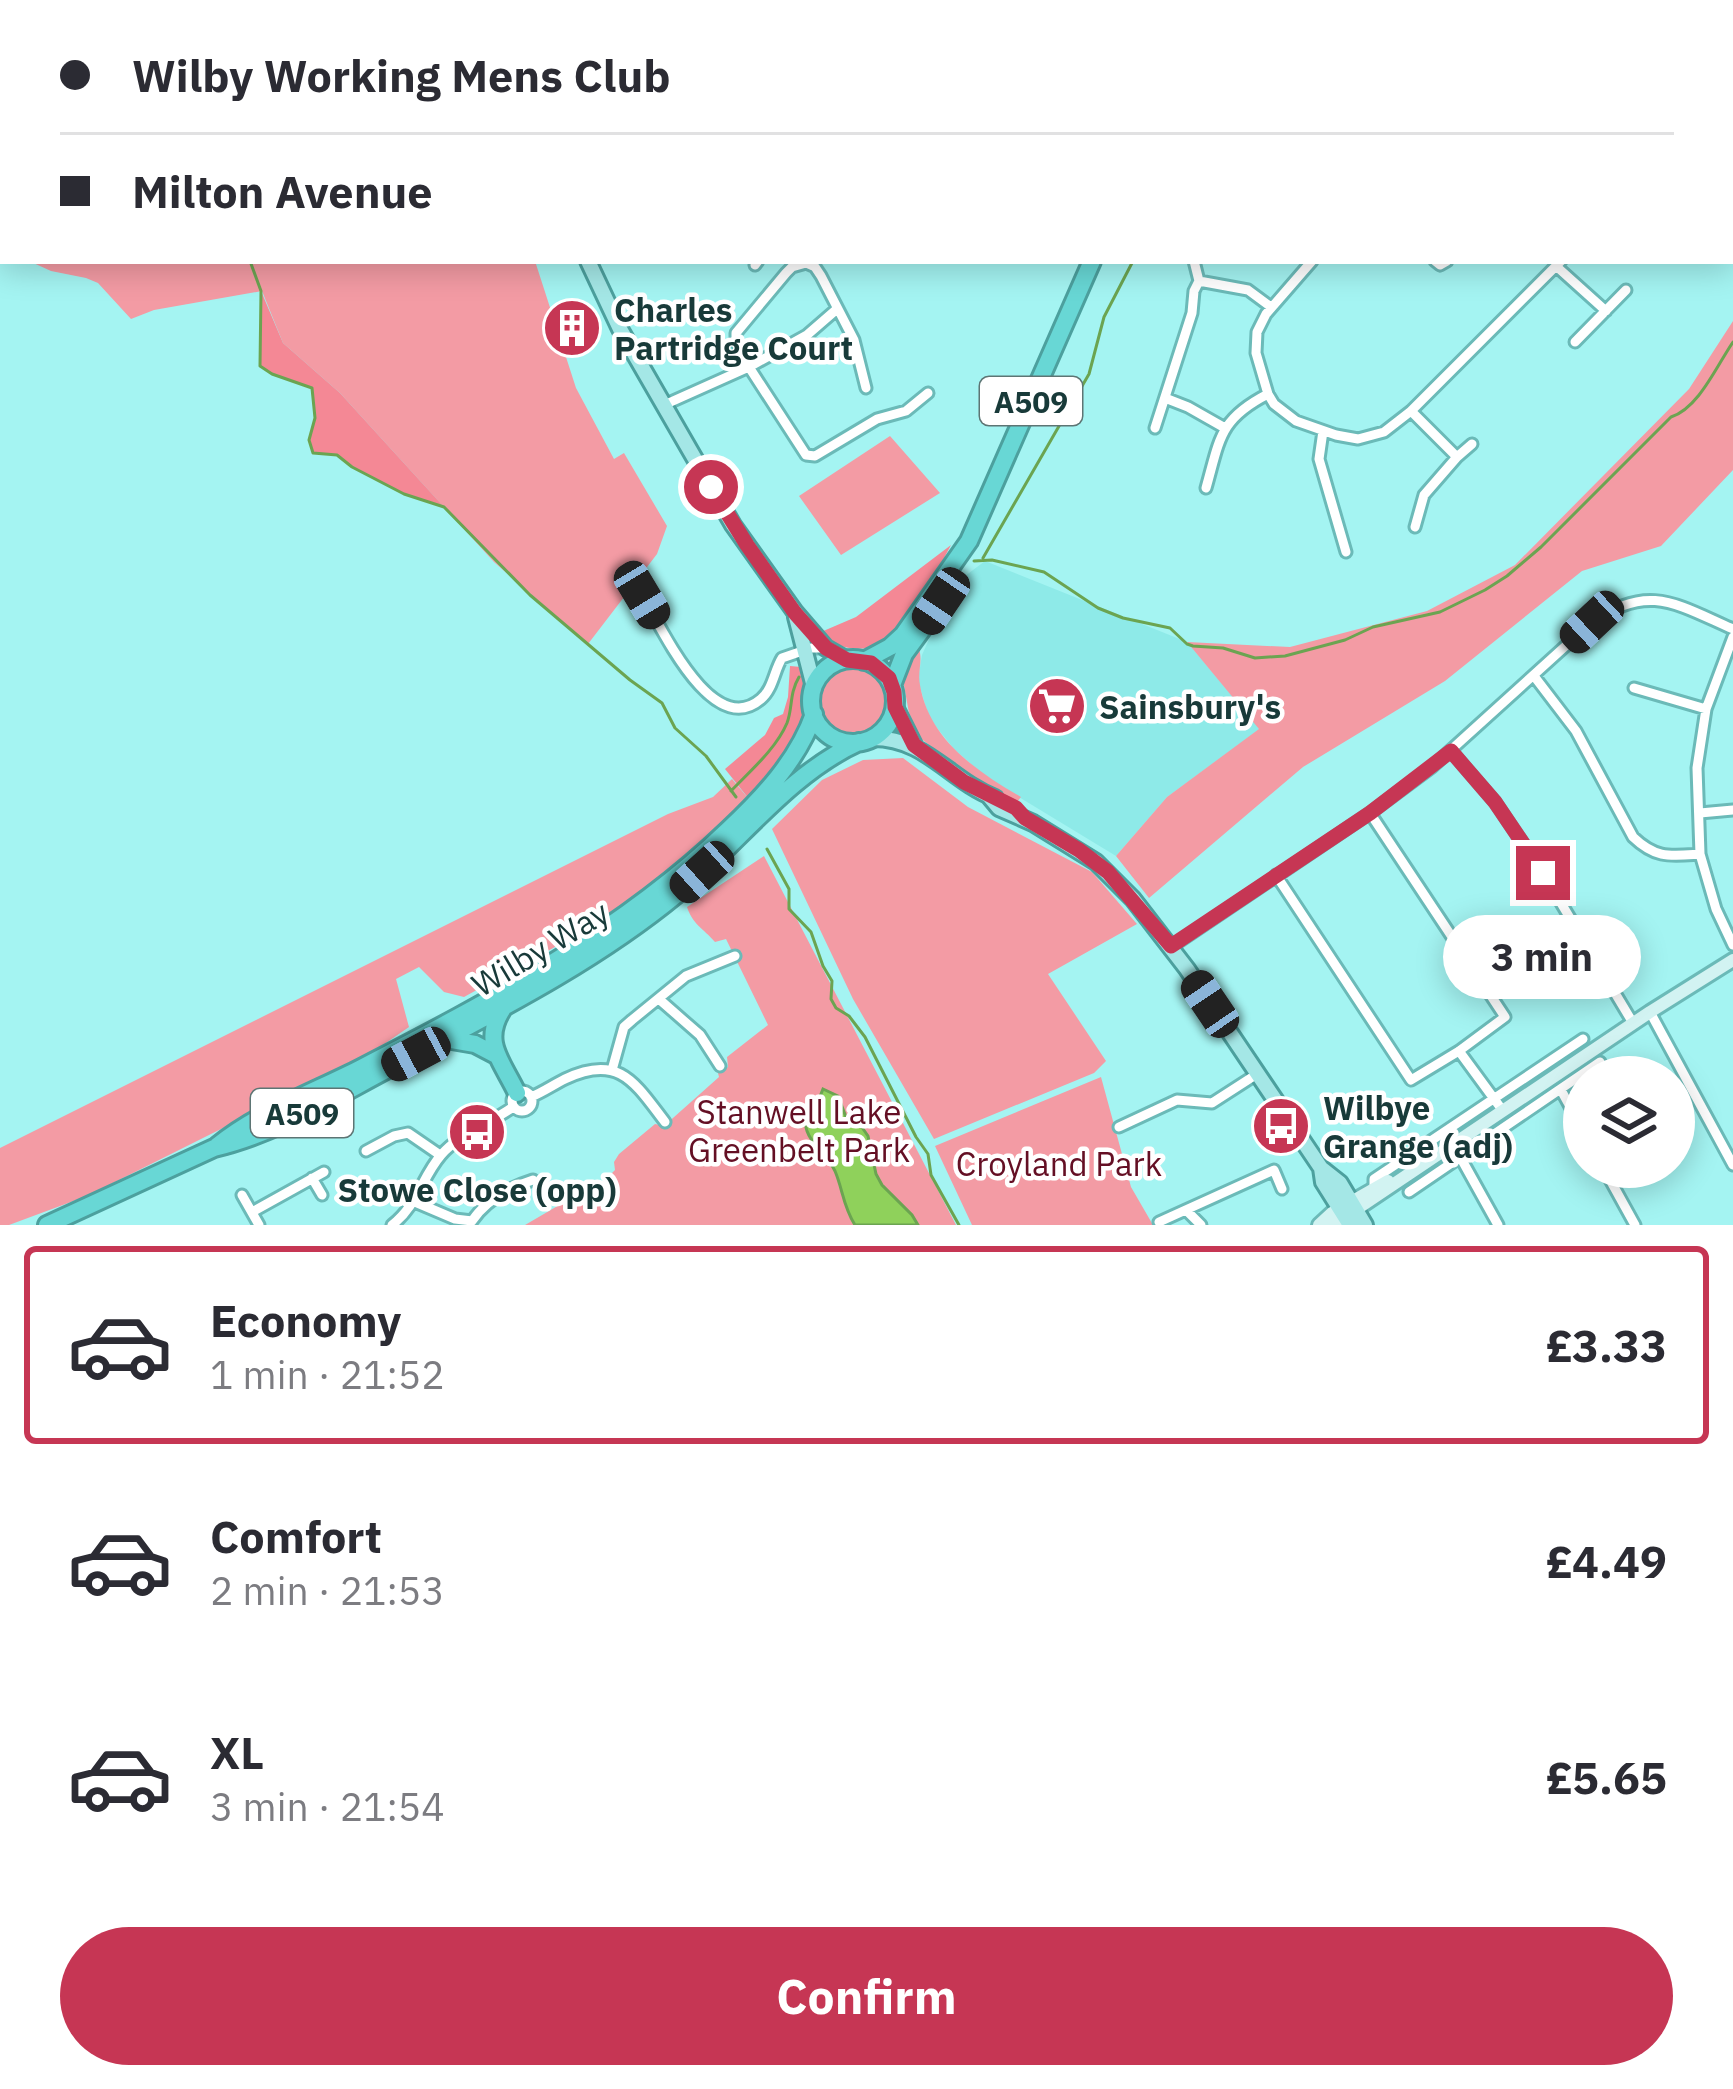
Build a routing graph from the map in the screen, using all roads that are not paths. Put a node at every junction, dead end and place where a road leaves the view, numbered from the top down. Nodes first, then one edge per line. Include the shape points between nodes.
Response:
1 (589, 264) edge
2 (791, 264) edge
3 (808, 264) edge
4 (1091, 264) edge
5 (1195, 264) edge
6 (1309, 264) edge
7 (1559, 264) edge
8 (1199, 281) junction
9 (1626, 290) dead end
10 (1271, 307) junction
11 (836, 309) junction
12 (1606, 311) junction
13 (1575, 342) dead end
14 (749, 367) junction
15 (866, 388) dead end
16 (928, 393) dead end
17 (1268, 394) junction
18 (1165, 398) junction
19 (664, 405) junction
20 (1146, 410) dead end
21 (1411, 411) junction
22 (1160, 414) junction
23 (1155, 428) dead end
24 (1225, 428) junction
25 (1323, 431) junction
26 (1472, 444) dead end
27 (1457, 457) junction
28 (1206, 488) dead end
29 (1415, 527) dead end
30 (969, 541) junction
31 (1346, 552) dead end
32 (642, 595) dead end
33 (795, 613) junction
34 (1733, 633) edge
35 (826, 648) junction
36 (806, 650) junction
37 (855, 660) junction
38 (1534, 676) junction
39 (892, 686) junction
40 (814, 687) junction
41 (1634, 688) dead end
42 (895, 707) junction
43 (1706, 710) junction
44 (814, 714) junction
45 (866, 740) junction
46 (914, 745) junction
47 (1451, 751) junction
48 (1733, 810) edge
49 (1370, 813) junction
50 (1700, 813) junction
51 (1700, 854) junction
52 (1276, 875) junction
53 (1733, 945) edge
54 (1171, 946) junction
55 (716, 947) dead end
56 (735, 956) dead end
57 (1733, 960) edge
58 (723, 961) junction
59 (660, 1000) junction
60 (504, 1007) junction
61 (1650, 1012) junction
62 (1633, 1023) junction
63 (445, 1039) junction
64 (1583, 1039) dead end
65 (727, 1051) dead end
66 (1459, 1051) junction
67 (496, 1054) junction
68 (612, 1070) junction
69 (1257, 1074) junction
70 (1561, 1090) joint
71 (1563, 1094) edge
72 (1493, 1098) junction
73 (520, 1099) junction
74 (1503, 1111) junction
75 (665, 1122) dead end
76 (1119, 1127) dead end
77 (1453, 1143) junction
78 (214, 1148) junction
79 (366, 1151) dead end
80 (440, 1155) junction
81 (1461, 1156) junction
82 (1733, 1166) edge
83 (1321, 1168) junction
84 (324, 1172) dead end
85 (312, 1178) junction
86 (526, 1178) dead end
87 (1396, 1180) junction
88 (1374, 1188) junction
89 (1615, 1188) edge
90 (1282, 1189) dead end
91 (1409, 1192) dead end
92 (242, 1196) dead end
93 (322, 1196) dead end
94 (415, 1202) junction
95 (1187, 1211) junction
96 (252, 1212) junction
97 (1349, 1215) edge
98 (1159, 1222) edge
99 (473, 1223) edge
100 (47, 1225) edge
101 (259, 1225) edge
102 (392, 1225) edge
103 (1201, 1225) edge
104 (1318, 1225) edge
105 (1498, 1225) edge
106 (1635, 1225) edge

1 - 19 main road
2 - 14 street via 736,333
3 - 11 street
4 - 30 highway, A509
5 - 8 street
6 - 10 street
7 - 12 street
7 - 21 street
8 - 10 street via 1248,290
8 - 18 street
9 - 12 street
10 - 17 street via 1256,342
11 - 14 street
11 - 15 street
12 - 13 street
14 - 16 street via 809,456
14 - 19 street
17 - 24 street
17 - 25 street via 1281,412
18 - 22 street
18 - 24 street
19 - 33 main road
20 - 22 street
21 - 25 street via 1358,439
21 - 27 street
22 - 23 street
24 - 28 street
25 - 31 street via 1319,459
26 - 27 street
27 - 29 street via 1424,495
30 - 37 highway, A509 via 903,635
30 - 39 highway, A509
32 - 36 street via 721,705 757,702 779,661
33 - 35 main road
33 - 36 main road
34 - 38 street via 1682,607 1634,600 1592,622
34 - 43 street
35 - 36 street
35 - 37 main road
36 - 40 main road
37 - 39 highway via 878,667
37 - 40 highway via 827,669
38 - 47 street
38 - 51 street via 1576,730 1633,837 1667,856
39 - 42 highway
40 - 44 highway
41 - 43 street
42 - 45 highway via 890,722
42 - 46 main road
43 - 50 street
44 - 45 highway via 835,739
44 - 78 highway, Wilby Way / A509 via 789,764 743,816 620,921
45 - 46 main road
45 - 60 highway, Wilby Way / A509 via 803,778 655,912
46 - 54 main road via 999,808 1108,872
47 - 49 street
47 - 62 street via 1543,873
48 - 50 street
49 - 52 street
49 - 66 street via 1504,1017
50 - 51 street
51 - 53 street
52 - 54 street
52 - 66 street via 1411,1081
54 - 69 main road
55 - 58 street
56 - 58 street
57 - 61 street
58 - 59 street via 686,976
59 - 65 street via 718,1062
59 - 68 street via 624,1028
60 - 63 highway, Wilby Way / A509
60 - 67 highway via 493,1029
61 - 62 street
61 - 82 street
62 - 74 street
63 - 67 highway
63 - 78 highway, Wilby Way / A509 via 242,1142
64 - 72 street
66 - 72 street
67 - 73 highway
68 - 73 street via 594,1068
68 - 75 street via 630,1078
69 - 76 street via 1211,1103 1177,1100
69 - 83 main road
70 - 71 street
70 - 81 street
72 - 74 street
72 - 88 street via 1374,1179
73 - 80 street
74 - 77 street
77 - 81 street
77 - 87 street
78 - 100 highway, Wilby Way / A509
79 - 80 street via 409,1127
80 - 94 street
81 - 91 street
81 - 105 street
83 - 97 main road
83 - 97 main road via 1340,1184
84 - 85 street
85 - 93 street
85 - 96 street
86 - 99 street
87 - 88 street
87 - 97 street
88 - 97 street
89 - 106 street
90 - 95 street via 1274,1170
92 - 96 street
94 - 99 street
94 - 102 street
95 - 98 street
95 - 103 street
96 - 101 street
97 - 104 street

